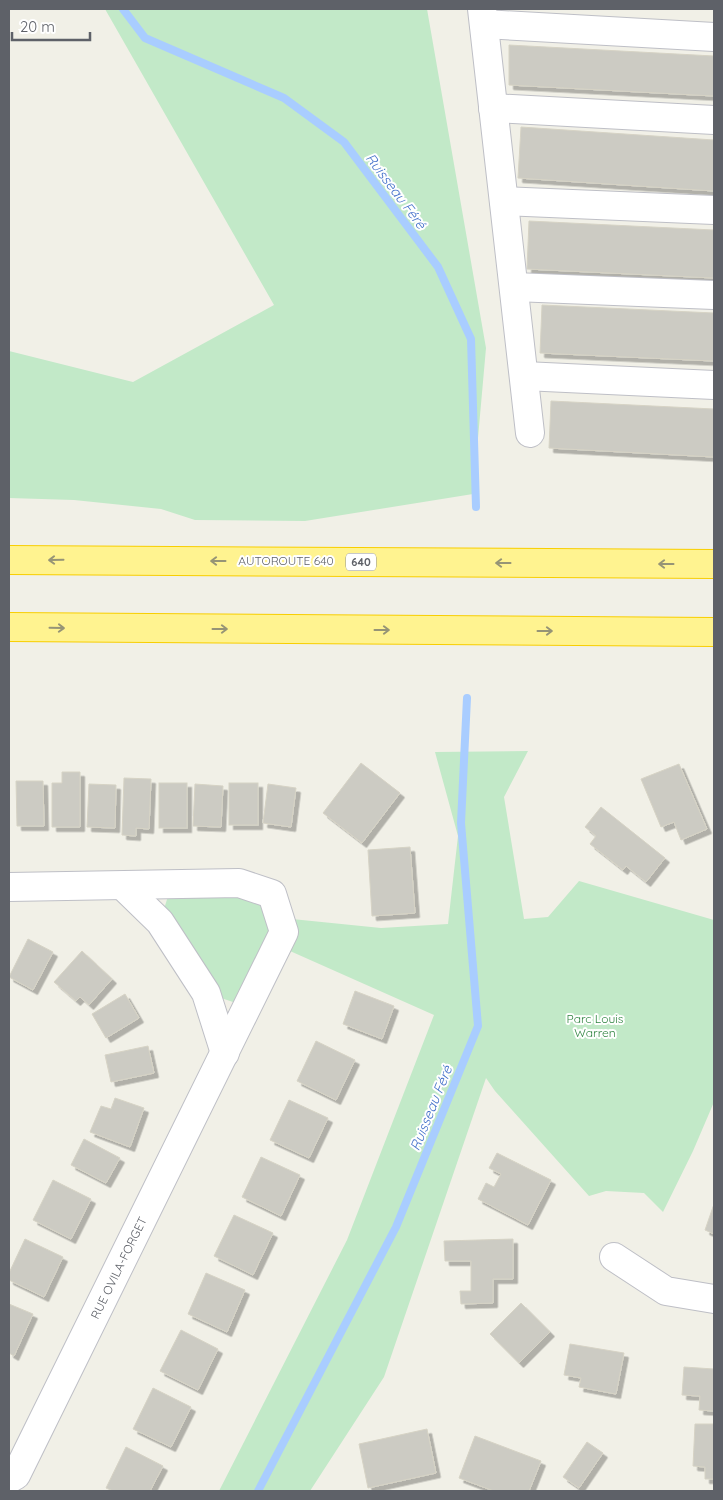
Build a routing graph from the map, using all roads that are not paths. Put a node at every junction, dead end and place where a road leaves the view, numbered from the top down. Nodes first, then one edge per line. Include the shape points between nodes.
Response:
1 (483, 16) edge
2 (714, 37) edge
3 (494, 108) junction
4 (714, 120) edge
5 (504, 200) junction
6 (714, 210) edge
7 (514, 287) junction
8 (714, 295) edge
9 (524, 376) junction
10 (714, 385) edge
11 (530, 433) dead end
12 (9, 560) edge
13 (714, 564) edge
14 (9, 627) edge
15 (714, 632) edge
16 (122, 886) junction
17 (9, 887) edge
18 (225, 1053) junction
19 (614, 1257) dead end
20 (714, 1299) edge
21 (9, 1479) edge

1 - 2 street
1 - 3 street
3 - 4 street
3 - 5 street
5 - 6 street
5 - 7 street
7 - 8 street
7 - 9 street
9 - 10 street
9 - 11 street
13 -> 12 highway, AUTOROUTE 640 / 640
14 -> 15 highway
16 - 17 street, RUE OVILA-FORGET
16 - 18 street via 160,922 206,993
16 - 18 street, RUE OVILA-FORGET via 239,883 272,894 284,932
18 - 21 street, RUE OVILA-FORGET via 16,1475
19 - 20 street via 666,1291

